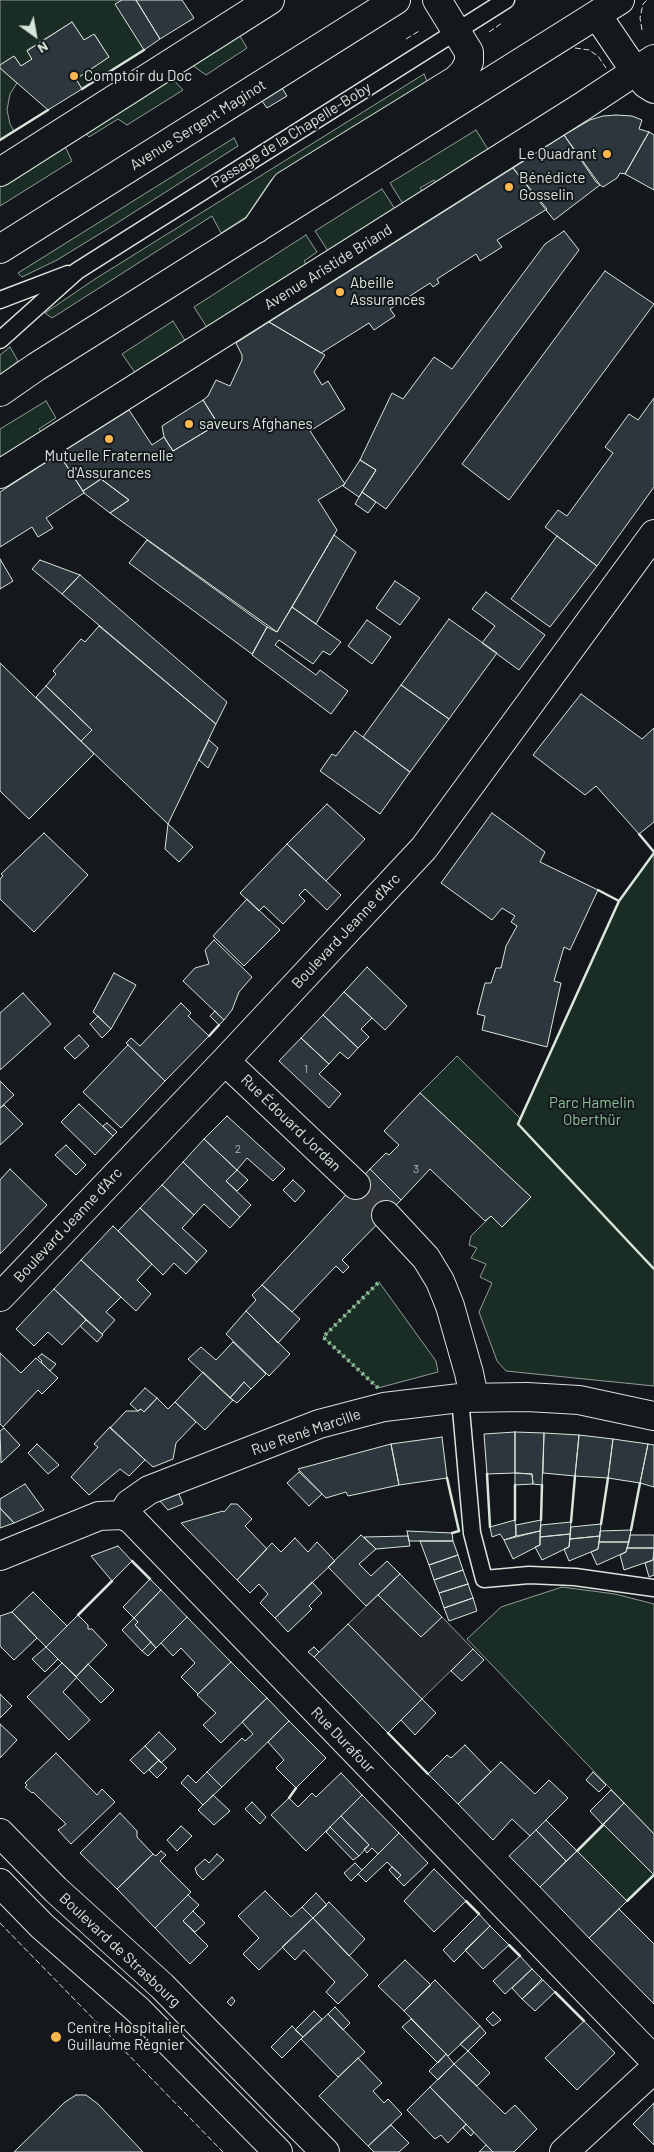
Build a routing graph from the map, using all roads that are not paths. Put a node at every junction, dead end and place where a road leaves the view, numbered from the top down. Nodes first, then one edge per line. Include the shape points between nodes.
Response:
1 (270, 0) edge
2 (396, 0) edge
3 (437, 0) edge
4 (506, 0) edge
5 (620, 0) edge
6 (597, 15) junction
7 (457, 30) junction
8 (648, 73) edge
9 (0, 172) edge
10 (256, 229) junction
11 (0, 249) edge
12 (77, 271) junction
13 (0, 300) edge
14 (0, 340) edge
15 (0, 392) edge
16 (0, 474) edge
17 (654, 534) edge
18 (226, 1061) junction
19 (356, 1185) tunnel mouth
20 (386, 1215) tunnel mouth
21 (0, 1297) edge
22 (467, 1398) junction
23 (654, 1416) edge
24 (122, 1515) junction
25 (0, 1556) edge
26 (654, 1588) edge
27 (0, 1833) edge
28 (0, 1884) edge
29 (654, 2060) edge
30 (654, 2069) edge
31 (278, 2152) edge
32 (325, 2152) edge
33 (564, 2152) edge

1 - 9 street
2 - 11 street, Avenue Sergent Maginot
3 - 7 street
4 - 7 lane, Passage de la Chapelle-Boby
5 - 6 street
6 - 8 street
6 - 10 street
7 - 10 street via 469,52 469,62 456,80 286,186
7 - 12 lane, Passage de la Chapelle-Boby
8 - 16 street, Avenue Aristide Briand via 574,112
10 - 15 street
12 - 13 lane
12 - 14 lane
17 - 18 street, Boulevard Jeanne d'Arc via 424,848
18 - 19 street, Rue Édouard Jordan
18 - 21 street, Boulevard Jeanne d'Arc
20 - 22 street via 426,1258 440,1281 469,1373
22 - 23 street, Rue René Marcille via 579,1400
22 - 24 street, Rue René Marcille via 384,1407 319,1424 149,1490 129,1504
22 - 26 lane via 472,1533 484,1579 529,1575
24 - 25 street via 99,1516
24 - 29 street, Rue Durafour via 138,1525
27 - 32 street, Boulevard de Strasbourg via 56,1890 162,1986
28 - 31 street via 42,1926 138,2010
30 - 33 street

